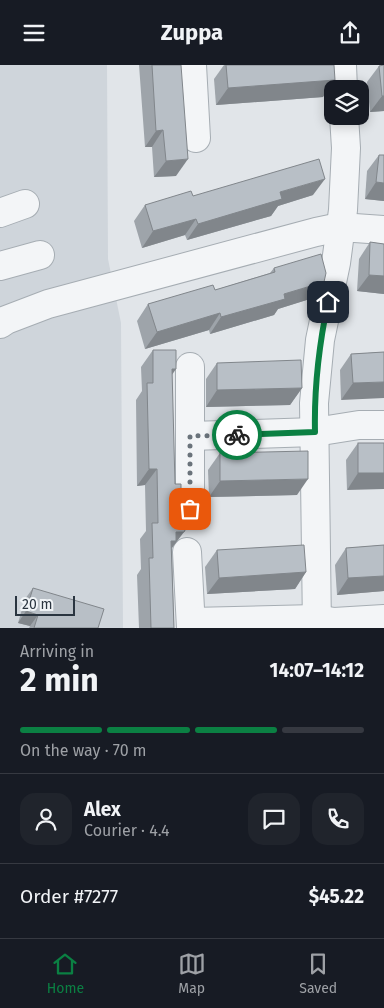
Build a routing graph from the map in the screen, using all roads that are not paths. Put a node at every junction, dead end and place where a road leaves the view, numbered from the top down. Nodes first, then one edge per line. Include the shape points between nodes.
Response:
1 (192, 65) edge
2 (342, 65) edge
3 (343, 80) edge
4 (345, 125) edge
5 (196, 138) dead end
6 (340, 227) junction
7 (384, 231) edge
8 (40, 255) dead end
9 (0, 266) edge
10 (2, 317) edge
11 (190, 367) dead end
12 (384, 425) edge
13 (315, 432) junction
14 (190, 436) junction
15 (190, 509) edge
16 (187, 552) dead end
17 (384, 619) edge
18 (316, 623) edge
19 (191, 625) edge

1 - 5 street
2 - 3 street
4 - 6 street
6 - 7 street
6 - 10 street
6 - 13 street via 320,340 314,403
8 - 9 street
11 - 14 street
12 - 13 street
13 - 14 street
13 - 18 street
14 - 15 street
16 - 19 street
17 - 18 street
18 - 19 street

